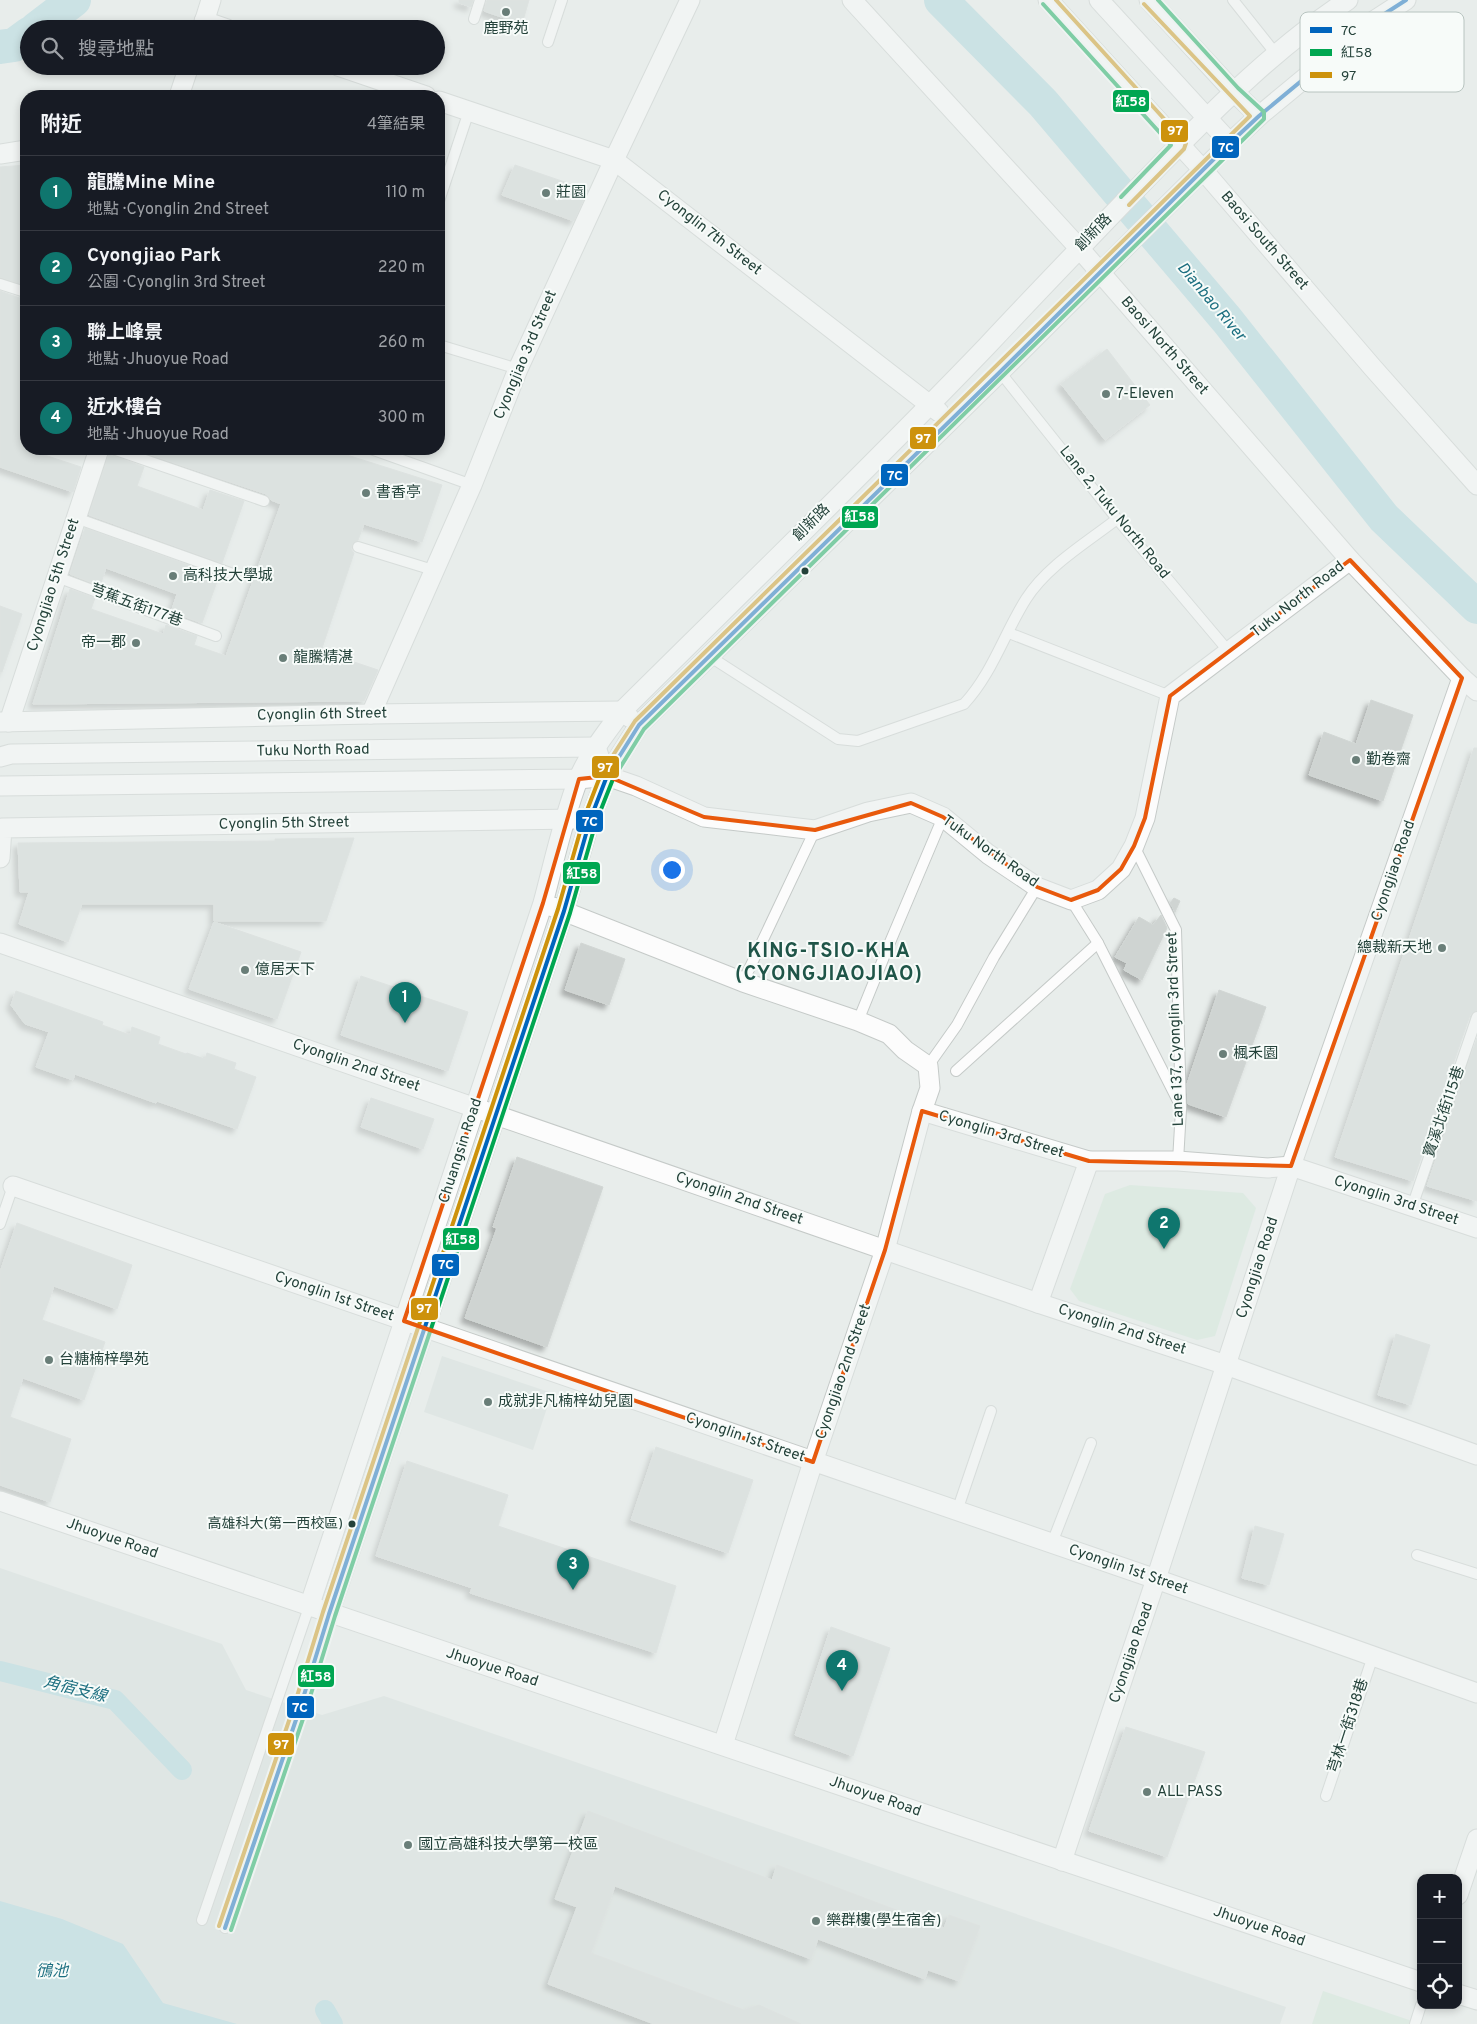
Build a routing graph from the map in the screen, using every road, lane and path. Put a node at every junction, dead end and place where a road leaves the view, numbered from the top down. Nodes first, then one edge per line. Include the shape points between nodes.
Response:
1 (211, 0) edge
2 (480, 0) edge
3 (562, 0) edge
4 (690, 0) edge
5 (852, 0) edge
6 (1048, 0) edge
7 (1100, 0) edge
8 (1149, 0) edge
9 (1233, 0) edge
10 (1348, 0) edge
11 (1406, 0) edge
12 (1330, 12) edge
13 (1387, 12) edge
14 (474, 19) dead end
15 (205, 20) edge
16 (1300, 35) edge
17 (548, 42) dead end
18 (1276, 54) junction
19 (186, 75) edge
20 (364, 75) edge
21 (1300, 82) edge
22 (181, 90) edge
23 (408, 90) edge
24 (1234, 92) junction
25 (445, 102) edge
26 (469, 111) junction
27 (1259, 116) junction
28 (1207, 118) junction
29 (1230, 143) junction
30 (20, 151) edge
31 (1174, 151) junction
32 (0, 154) edge
33 (614, 160) junction
34 (1198, 175) junction
35 (445, 183) edge
36 (1085, 242) junction
37 (1106, 265) junction
38 (0, 284) edge
39 (20, 290) edge
40 (445, 347) edge
41 (518, 369) junction
42 (1000, 372) junction
43 (931, 404) junction
44 (949, 421) junction
45 (97, 455) edge
46 (131, 455) edge
47 (388, 455) edge
48 (472, 485) junction
49 (1477, 485) edge
50 (264, 501) dead end
51 (76, 518) junction
52 (1117, 519) junction
53 (358, 547) dead end
54 (1350, 560) junction
55 (433, 570) junction
56 (233, 574) dead end
57 (57, 577) junction
58 (1009, 633) junction
59 (216, 636) dead end
60 (1230, 653) junction
61 (708, 656) junction
62 (1462, 678) junction
63 (1477, 691) edge
64 (1170, 696) junction
65 (622, 711) junction
66 (370, 714) junction
67 (4, 722) edge
68 (639, 725) junction
69 (596, 747) junction
70 (0, 757) edge
71 (607, 776) junction
72 (579, 778) junction
73 (0, 786) edge
74 (944, 818) junction
75 (565, 819) junction
76 (590, 820) junction
77 (815, 830) junction
78 (1134, 846) junction
79 (0, 858) edge
80 (1038, 887) junction
81 (1071, 900) junction
82 (543, 903) junction
83 (564, 911) junction
84 (0, 943) edge
85 (1098, 943) junction
86 (744, 982) junction
87 (1477, 1017) edge
88 (858, 1021) junction
89 (928, 1066) junction
90 (956, 1071) dead end
91 (476, 1107) junction
92 (1182, 1109) junction
93 (922, 1111) junction
94 (496, 1114) junction
95 (1089, 1161) junction
96 (1178, 1161) junction
97 (1291, 1166) junction
98 (13, 1186) joint
99 (1412, 1207) junction
100 (0, 1224) edge
101 (1477, 1228) edge
102 (885, 1250) junction
103 (1038, 1303) junction
104 (404, 1321) junction
105 (425, 1328) junction
106 (1226, 1365) junction
107 (991, 1411) dead end
108 (1091, 1443) dead end
109 (1477, 1455) edge
110 (813, 1462) junction
111 (0, 1501) edge
112 (958, 1511) junction
113 (1052, 1543) junction
114 (1417, 1555) dead end
115 (1477, 1574) edge
116 (1156, 1579) junction
117 (308, 1607) junction
118 (330, 1614) junction
119 (1373, 1656) junction
120 (1477, 1693) edge
121 (723, 1745) junction
122 (1326, 1796) dead end
123 (1477, 1839) edge
124 (1062, 1861) junction
125 (1462, 1883) edge
126 (202, 1920) dead end
127 (225, 1928) dead end
128 (1417, 1981) edge
129 (1462, 1995) edge
130 (1477, 2000) edge
131 (1420, 2009) edge
132 (1415, 2024) edge

1 - 15 street
2 - 14 lane
3 - 17 lane
4 - 33 street, Cyongjiao 3rd Street
5 - 36 street, Baosi North Street
6 - 31 street, Baosi South Street
7 - 28 street
8 - 24 street
9 - 18 lane
10 - 12 street, 創新路
11 - 13 street, 創新路
16 - 18 street, 創新路
18 - 24 street, 創新路
19 - 22 street
20 - 23 street
21 - 27 street, 創新路
24 - 27 street
24 - 28 street, 創新路
25 - 26 street, Cyonglin 7th Street
26 - 33 street, Cyonglin 7th Street
26 - 35 lane
27 - 29 street, 創新路
28 - 29 street
28 - 31 street, 創新路
29 - 34 street, 創新路
30 - 32 street
31 - 34 street, Baosi South Street
31 - 36 street, 創新路
33 - 41 street, Cyongjiao 3rd Street
33 - 43 street, Cyonglin 7th Street
34 - 37 street, 創新路
34 - 49 street, Baosi South Street
36 - 37 street, Baosi North Street
36 - 43 street, 創新路
37 - 42 street, Chuangsin Road
37 - 54 street, Baosi North Street
38 - 39 lane
40 - 41 lane
41 - 48 street, Cyongjiao 3rd Street
42 - 44 street, Chuangsin Road
42 - 52 lane, Lane 2, Tuku North Road
43 - 44 street, Cyonglin 7th Street
43 - 65 street, 創新路
44 - 61 street, Chuangsin Road
45 - 51 street, Cyongjiao 5th Street
46 - 50 lane
47 - 48 lane
48 - 55 street, Cyongjiao 3rd Street
51 - 56 lane
51 - 57 street, Cyongjiao 5th Street
52 - 58 lane via 1050,571 1026,599
52 - 60 lane, Lane 2, Tuku North Road
53 - 55 lane
54 - 60 street, Tuku North Road
54 - 62 street, Baosi North Street
55 - 66 street, Cyongjiao 3rd Street
57 - 59 lane, 芎蕉五街177巷
57 - 67 street, Cyongjiao 5th Street
58 - 61 lane via 976,690 964,704 858,741 838,739
58 - 64 lane
60 - 64 street, Tuku North Road
61 - 68 street, Chuangsin Road
62 - 63 street, Baosi North Street
62 - 97 street, Cyongjiao Road
64 - 78 street via 1145,818
65 - 66 street, Cyonglin 6th Street
65 - 68 street
65 - 69 street, 創新路
66 - 67 street, Cyonglin 6th Street
68 - 71 street, Chuangsin Road
69 - 70 street, Tuku North Road via 11,754
69 - 71 street
69 - 72 street, 創新路
71 - 72 street, Tuku North Road
71 - 76 street, Chuangsin Road
71 - 77 street, Tuku North Road via 704,817
72 - 73 street, Tuku North Road
72 - 75 street, Chuangsin Road
74 - 77 street, Tuku North Road via 911,803 868,812
74 - 80 street, Tuku North Road via 988,854
74 - 88 lane
75 - 76 street, Cyonglin 5th Street
75 - 79 street, Cyonglin 5th Street via 2,828
75 - 82 street, Chuangsin Road
76 - 83 street, Chuangsin Road
77 - 86 lane
78 - 81 street via 1121,869 1098,890
78 - 92 lane, Lane 137, Cyonglin 3rd Street via 1176,930
80 - 81 street, Tuku North Road
80 - 89 lane via 994,957 957,1025
81 - 85 lane
82 - 83 street
82 - 91 street, Chuangsin Road
83 - 86 street
83 - 94 street, Chuangsin Road
84 - 91 street, Cyonglin 2nd Street
85 - 90 lane
85 - 92 lane
86 - 88 street
87 - 99 lane, 寶溪北街115巷
88 - 89 street via 889,1034
89 - 93 street, Cyonglin 3rd Street via 930,1088
91 - 94 street, Cyonglin 2nd Street
91 - 104 street, Chuangsin Road
92 - 96 lane, Lane 137, Cyonglin 3rd Street
93 - 95 street, Cyonglin 3rd Street
93 - 102 street, Cyongjiao 2nd Street
94 - 102 street, Cyonglin 2nd Street
94 - 105 street, Chuangsin Road
95 - 96 street, Cyonglin 3rd Street
95 - 103 street
96 - 97 street, Cyonglin 3rd Street via 1268,1168
97 - 99 street, Cyonglin 3rd Street
97 - 106 street, Cyongjiao Road
98 - 100 lane
98 - 104 street, Cyonglin 1st Street
99 - 101 street, Cyonglin 3rd Street
102 - 103 street, Cyonglin 2nd Street
102 - 110 street, Cyongjiao 2nd Street
103 - 106 street, Cyonglin 2nd Street
104 - 105 street, Cyonglin 1st Street
104 - 117 street, Chuangsin Road
105 - 110 street, Cyonglin 1st Street
105 - 118 street, Chuangsin Road
106 - 109 street, Cyonglin 2nd Street
106 - 116 street, Cyongjiao Road
107 - 112 lane
108 - 113 lane
110 - 112 street, Cyonglin 1st Street
110 - 121 street, Cyongjiao 2nd Street
111 - 117 street, Jhuoyue Road
112 - 113 street, Cyonglin 1st Street
113 - 116 street, Cyonglin 1st Street
114 - 115 lane
116 - 119 street, Cyonglin 1st Street
116 - 124 street, Cyongjiao Road
117 - 118 street, Jhuoyue Road
117 - 126 lane
118 - 121 street, Jhuoyue Road
118 - 127 lane
119 - 120 street, Cyonglin 1st Street
119 - 122 lane, 芎林一街318巷
121 - 124 street, Jhuoyue Road
123 - 125 street
124 - 128 street, Jhuoyue Road
129 - 130 street
131 - 132 lane

